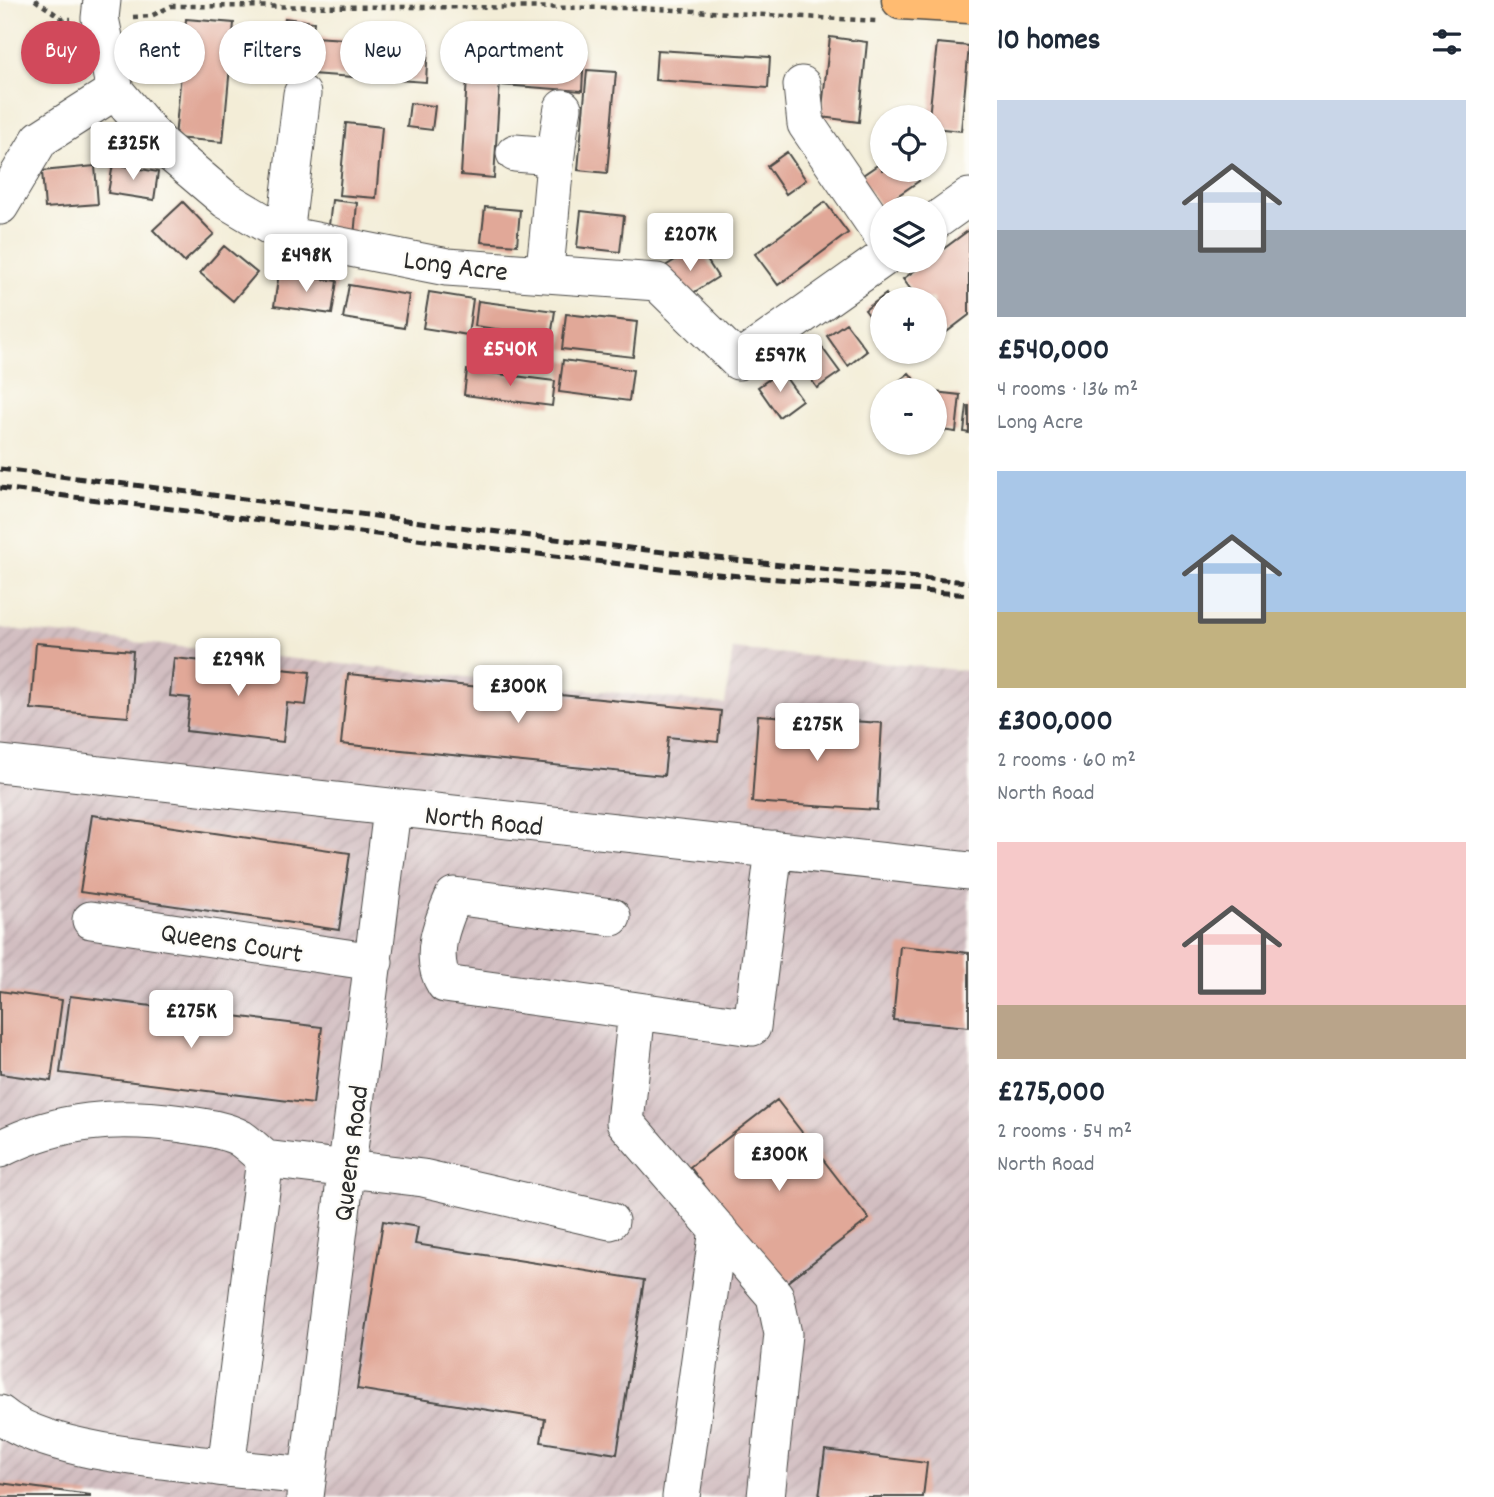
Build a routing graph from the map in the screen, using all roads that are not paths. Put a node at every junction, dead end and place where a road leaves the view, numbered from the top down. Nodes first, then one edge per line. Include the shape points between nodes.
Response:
1 (969, 4) edge
2 (101, 9) edge
3 (895, 11) edge
4 (802, 85) dead end
5 (115, 91) junction
6 (302, 94) dead end
7 (563, 108) dead end
8 (515, 153) dead end
9 (553, 156) junction
10 (969, 197) edge
11 (0, 205) edge
12 (947, 213) edge
13 (870, 217) edge
14 (285, 235) junction
15 (870, 268) edge
16 (544, 273) junction
17 (0, 764) edge
18 (392, 810) junction
19 (774, 849) junction
20 (969, 871) edge
21 (612, 917) dead end
22 (91, 920) dead end
23 (373, 962) junction
24 (637, 1010) junction
25 (0, 1149) edge
26 (265, 1159) junction
27 (346, 1171) junction
28 (610, 1221) dead end
29 (718, 1229) junction
30 (0, 1414) edge
31 (226, 1468) junction
32 (306, 1487) edge
33 (681, 1497) edge
34 (766, 1497) edge

1 - 3 main road
2 - 5 street, Long Acre
4 - 13 street via 806,124
5 - 11 street via 40,139
5 - 14 street, Long Acre via 161,145 226,200
6 - 14 street
7 - 9 street, Long Acre
8 - 9 street
9 - 16 street, Long Acre
10 - 12 street
14 - 16 street, Long Acre via 447,267
15 - 16 street, Long Acre via 738,361 657,282
17 - 18 street, North Road
18 - 19 street, North Road
18 - 23 street, Queens Road
19 - 20 street, North Road
19 - 24 street via 752,1027
21 - 24 street via 454,896 440,927 437,970 445,984
22 - 23 street, Queens Court
23 - 27 street, Queens Road
24 - 29 street via 625,1122
25 - 26 street via 87,1121 136,1118 216,1130 240,1138
26 - 27 street
26 - 31 street
27 - 28 street via 423,1178
27 - 32 street, Queens Road
29 - 33 street
29 - 34 street via 775,1296 783,1334
30 - 31 street via 27,1430 73,1444
31 - 32 street

